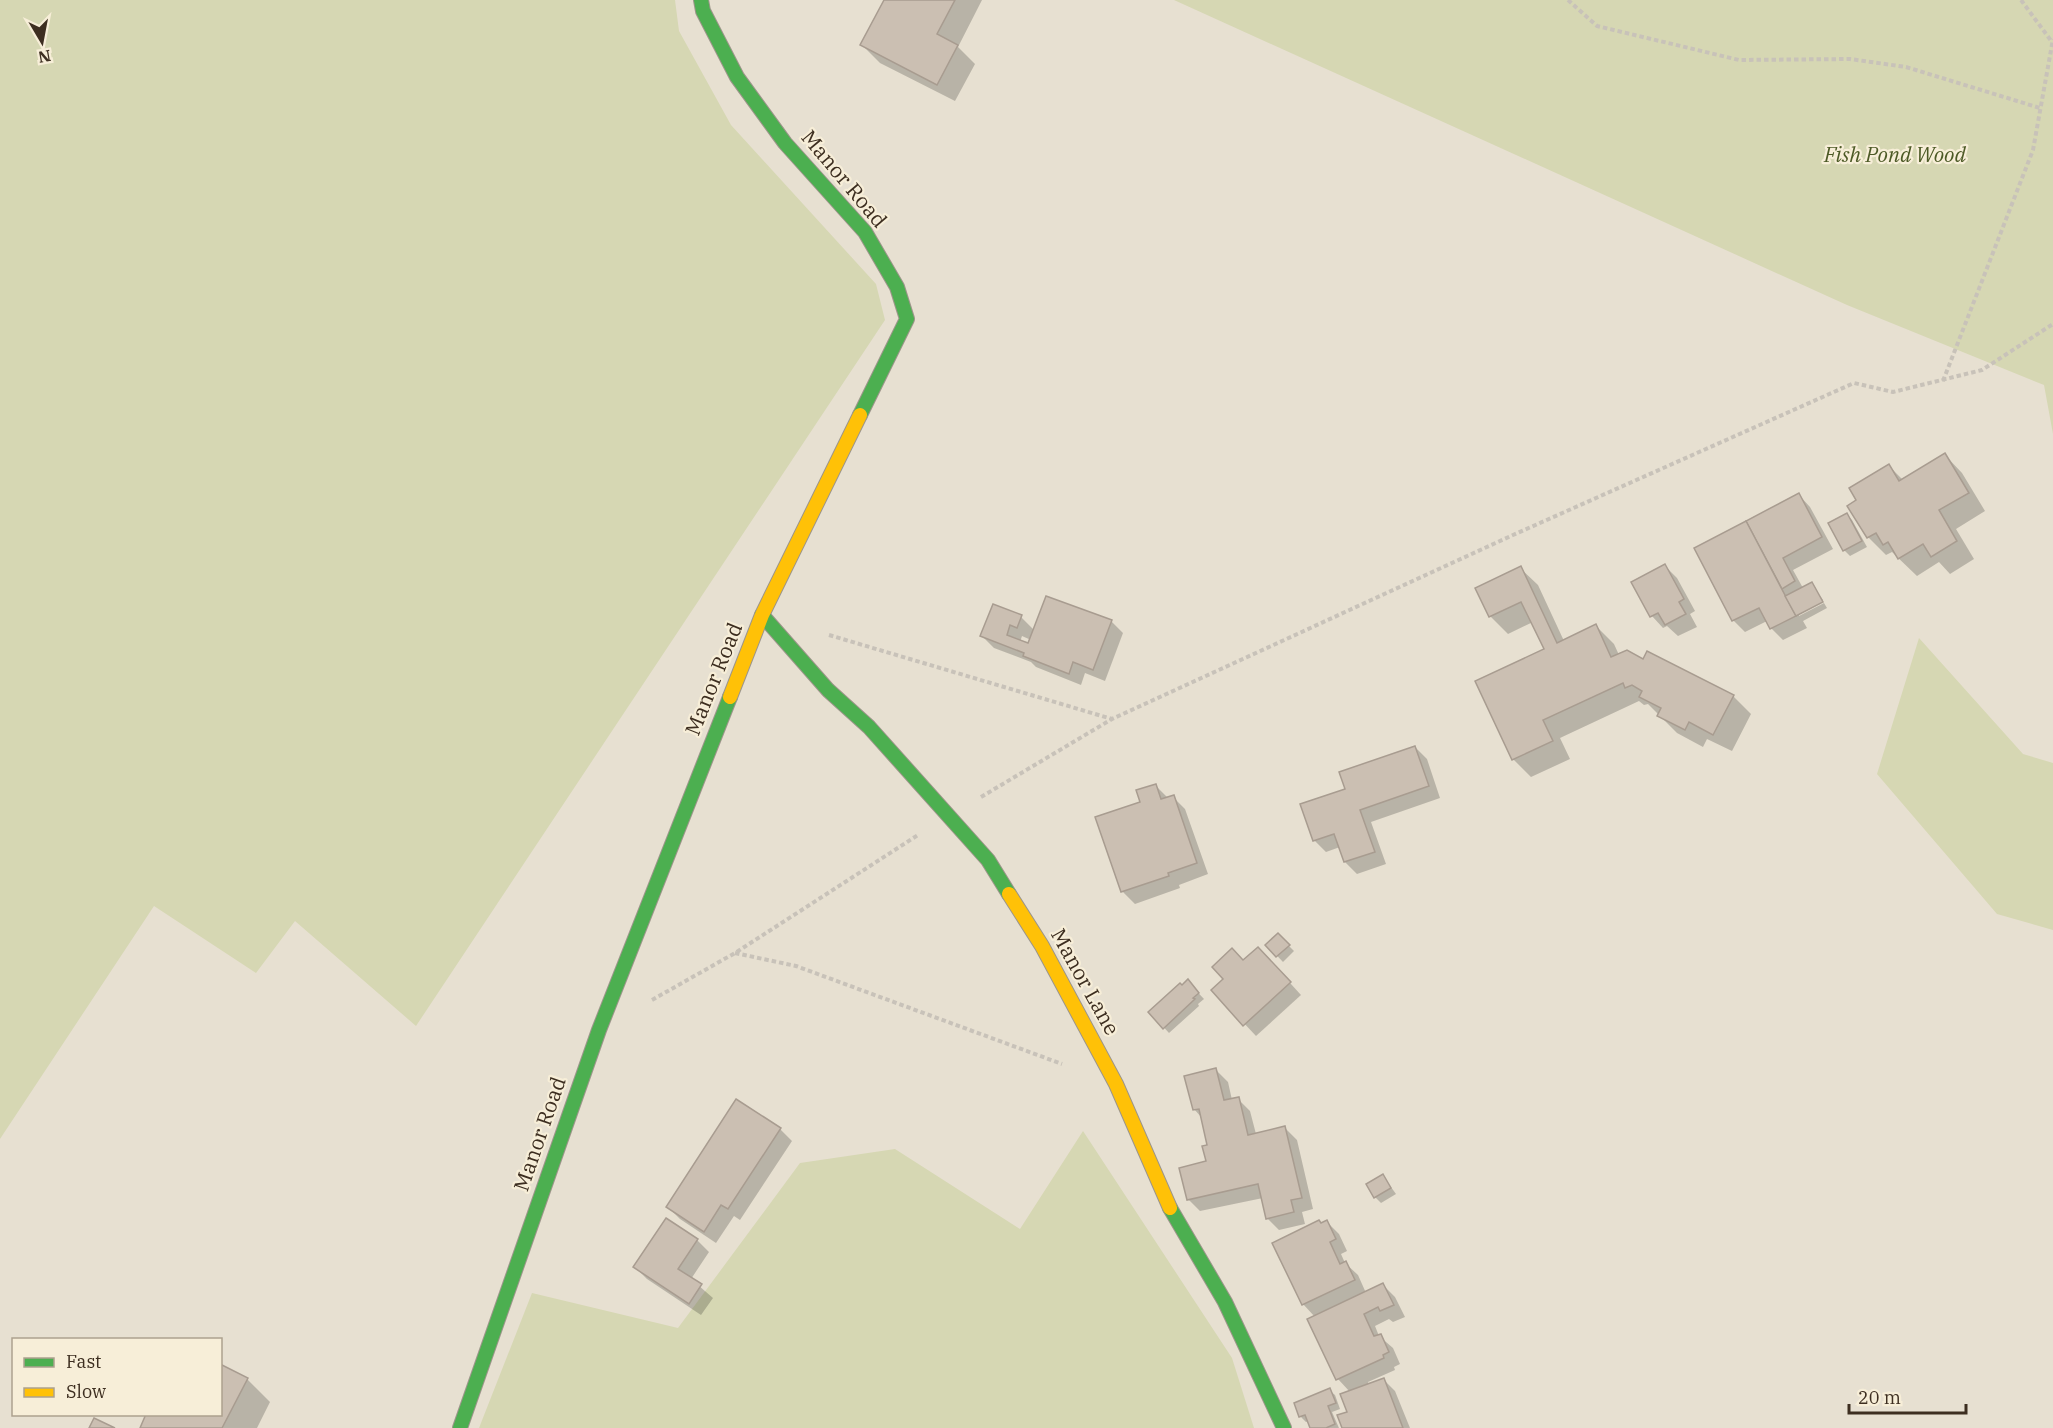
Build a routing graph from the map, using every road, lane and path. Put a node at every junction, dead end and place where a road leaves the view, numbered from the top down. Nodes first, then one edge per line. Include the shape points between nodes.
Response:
1 (701, 0) edge
2 (1568, 0) edge
3 (2021, 0) edge
4 (2052, 41) edge
5 (2040, 108) junction
6 (2053, 324) edge
7 (1942, 381) junction
8 (762, 615) junction
9 (819, 632) dead end
10 (1112, 720) junction
11 (948, 816) junction
12 (735, 953) junction
13 (651, 1000) dead end
14 (1072, 1067) dead end
15 (460, 1428) edge
16 (1284, 1428) edge

1 - 8 street, Manor Road via 737,77 785,143 865,232 897,287 907,319
2 - 5 path via 1597,26 1738,60 1850,59 1906,67
3 - 4 path
4 - 5 path
5 - 7 path via 2033,150
6 - 7 path via 1983,370
7 - 10 path via 1893,392 1854,383
8 - 11 street, Manor Lane
8 - 15 street, Manor Road via 599,1030
9 - 10 path
10 - 11 path
11 - 12 path
11 - 16 street, Manor Lane via 988,860 1042,946 1116,1084 1164,1198 1225,1302
12 - 13 path
12 - 14 path via 796,966

